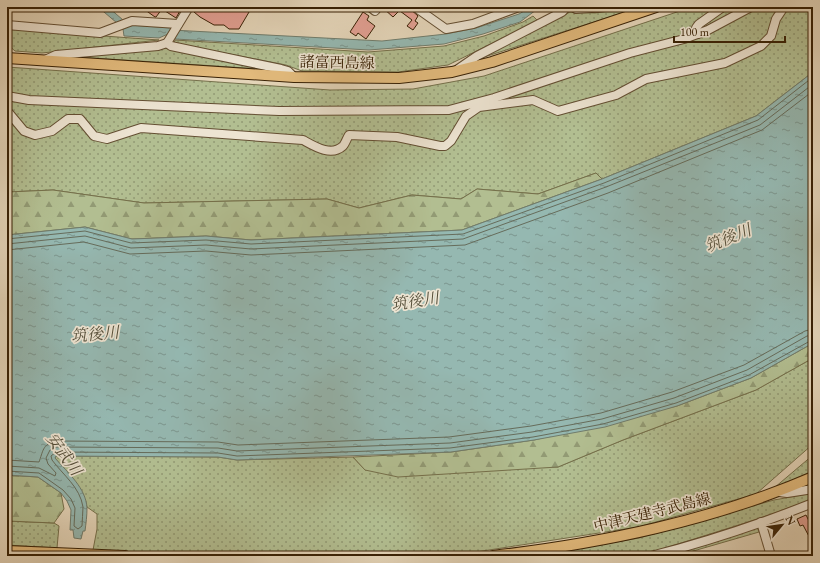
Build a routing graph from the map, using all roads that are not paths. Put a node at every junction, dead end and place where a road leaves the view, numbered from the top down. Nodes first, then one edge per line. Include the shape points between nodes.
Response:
1 (189, 7) edge
2 (370, 7) edge
3 (378, 7) edge
4 (415, 7) edge
5 (519, 7) edge
6 (567, 7) edge
7 (573, 7) edge
8 (607, 7) edge
9 (656, 7) edge
10 (723, 7) edge
11 (751, 7) edge
12 (784, 7) edge
13 (7, 25) edge
14 (172, 33) junction
15 (698, 34) junction
16 (8, 57) edge
17 (44, 61) junction
18 (452, 72) junction
19 (294, 77) junction
20 (7, 96) edge
21 (7, 113) edge
22 (813, 477) edge
23 (813, 489) edge
24 (779, 492) junction
25 (813, 503) edge
26 (761, 522) junction
27 (7, 551) edge
28 (59, 554) edge
29 (125, 556) edge
30 (493, 556) edge
31 (651, 556) edge
32 (771, 556) edge

1 - 14 street
2 - 3 street via 375,10
4 - 5 street via 446,29 473,24
6 - 18 street
7 - 8 street
9 - 18 main road, 諸富西島線 via 498,60
10 - 15 street via 699,24 696,28
11 - 15 street
12 - 21 street via 776,19 771,36 761,46 725,64 646,79 616,95 558,111 533,100 479,107 466,116 451,141 445,146 397,137 349,135 343,146 336,150 323,150 303,140 141,128 107,139 94,136 80,119 68,119 52,131 36,135 24,131
13 - 14 street via 100,33 132,21
14 - 17 street via 158,46 56,55
14 - 19 street via 171,46 281,69
15 - 20 street via 449,110 279,111 29,100
16 - 17 main road, 諸富西島線
17 - 19 main road, 諸富西島線
18 - 19 main road, 諸富西島線 via 399,78
22 - 24 main road, 中津天建寺武島線
23 - 24 street
24 - 30 main road, 中津天建寺武島線 via 702,517 637,534
25 - 26 street
26 - 31 street
26 - 32 street
27 - 28 main road
28 - 29 main road

